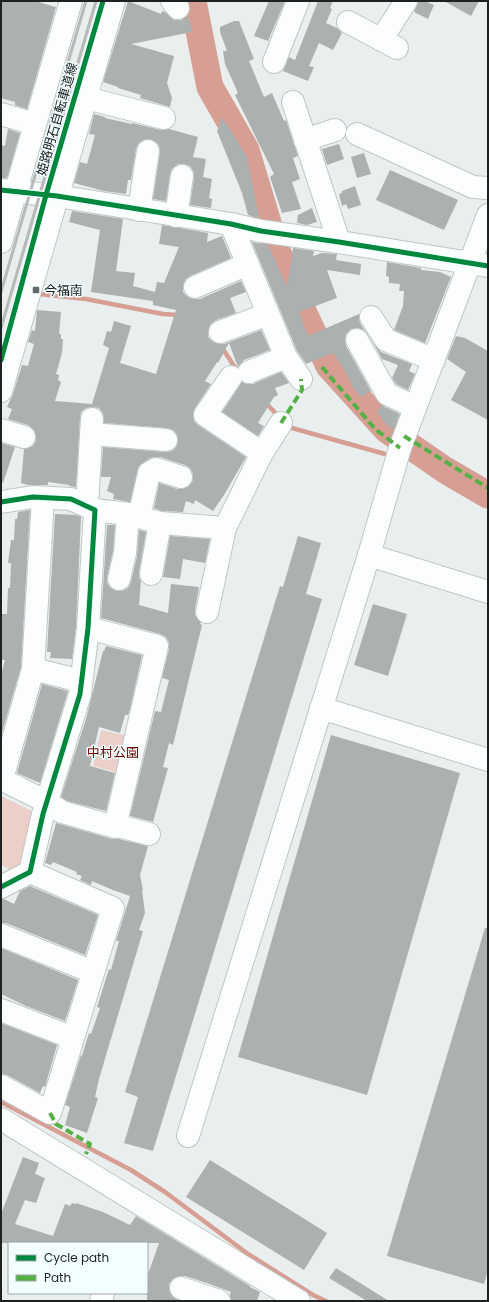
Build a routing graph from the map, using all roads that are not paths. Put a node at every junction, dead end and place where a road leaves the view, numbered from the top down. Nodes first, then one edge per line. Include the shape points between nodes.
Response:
1 (71, 1) edge
2 (114, 1) edge
3 (298, 1) edge
4 (406, 1) edge
5 (348, 22) dead end
6 (274, 62) dead end
7 (86, 98) junction
8 (292, 102) dead end
9 (1, 114) edge
10 (164, 118) dead end
11 (35, 124) junction
12 (335, 130) dead end
13 (357, 134) dead end
14 (305, 140) junction
15 (148, 152) dead end
16 (182, 176) dead end
17 (488, 188) edge
18 (8, 190) edge
19 (57, 196) junction
20 (139, 210) junction
21 (488, 215) edge
22 (176, 216) junction
23 (231, 224) junction
24 (1, 242) edge
25 (340, 242) junction
26 (248, 264) junction
27 (479, 265) edge
28 (195, 287) dead end
29 (268, 314) junction
30 (371, 317) dead end
31 (220, 332) dead end
32 (357, 340) dead end
33 (286, 357) junction
34 (434, 360) junction
35 (300, 379) dead end
36 (1, 391) edge
37 (415, 407) junction
38 (281, 423) dead end
39 (1, 430) edge
40 (24, 438) dead end
41 (166, 440) dead end
42 (262, 452) junction
43 (181, 477) dead end
44 (43, 498) junction
45 (1, 502) edge
46 (91, 508) junction
47 (134, 515) junction
48 (160, 523) junction
49 (225, 528) junction
50 (369, 555) junction
51 (151, 574) dead end
52 (119, 579) dead end
53 (488, 592) edge
54 (207, 612) dead end
55 (88, 628) junction
56 (33, 669) junction
57 (82, 681) junction
58 (321, 708) junction
59 (488, 760) edge
60 (1, 779) edge
61 (47, 802) junction
62 (115, 825) junction
63 (149, 834) dead end
64 (30, 872) junction
65 (1, 887) edge
66 (1, 935) edge
67 (93, 972) junction
68 (1, 1010) edge
69 (73, 1038) junction
70 (1, 1086) edge
71 (1, 1119) edge
72 (188, 1136) dead end
73 (181, 1288) dead end
74 (287, 1298) edge
75 (210, 1300) edge

1 - 11 street
2 - 7 street
3 - 6 street
4 - 5 street via 389,44
7 - 10 street
7 - 19 street
8 - 14 street
9 - 11 street
11 - 18 street
12 - 14 street
13 - 17 street via 473,187
14 - 25 street
15 - 20 street
16 - 22 street
18 - 19 street
18 - 24 street
19 - 20 street
19 - 36 street
20 - 22 street
21 - 27 street
22 - 23 street
23 - 25 street via 261,231
23 - 26 street
25 - 27 street
26 - 28 street
26 - 29 street
27 - 34 street
29 - 31 street
29 - 33 street
30 - 34 street via 386,340
32 - 37 street via 387,394
33 - 35 street
33 - 42 street via 240,374 205,415
34 - 37 street
37 - 50 street
38 - 42 street
39 - 40 street
41 - 46 street via 91,426
42 - 49 street
43 - 47 street via 156,469 149,472
44 - 45 street
44 - 46 street via 71,499
44 - 56 street
46 - 47 street
46 - 55 street
47 - 48 street
47 - 52 street
48 - 49 street
48 - 51 street
49 - 54 street
50 - 53 street
50 - 58 street
55 - 57 street
55 - 62 street via 157,646
56 - 57 street
56 - 60 street
57 - 61 street
58 - 59 street
58 - 72 street
60 - 61 street
61 - 62 street via 62,812
61 - 64 street
62 - 63 street
64 - 65 street
64 - 67 street via 113,908
66 - 67 street
67 - 69 street
68 - 69 street
69 - 70 street via 50,1112
71 - 74 street
73 - 75 street

